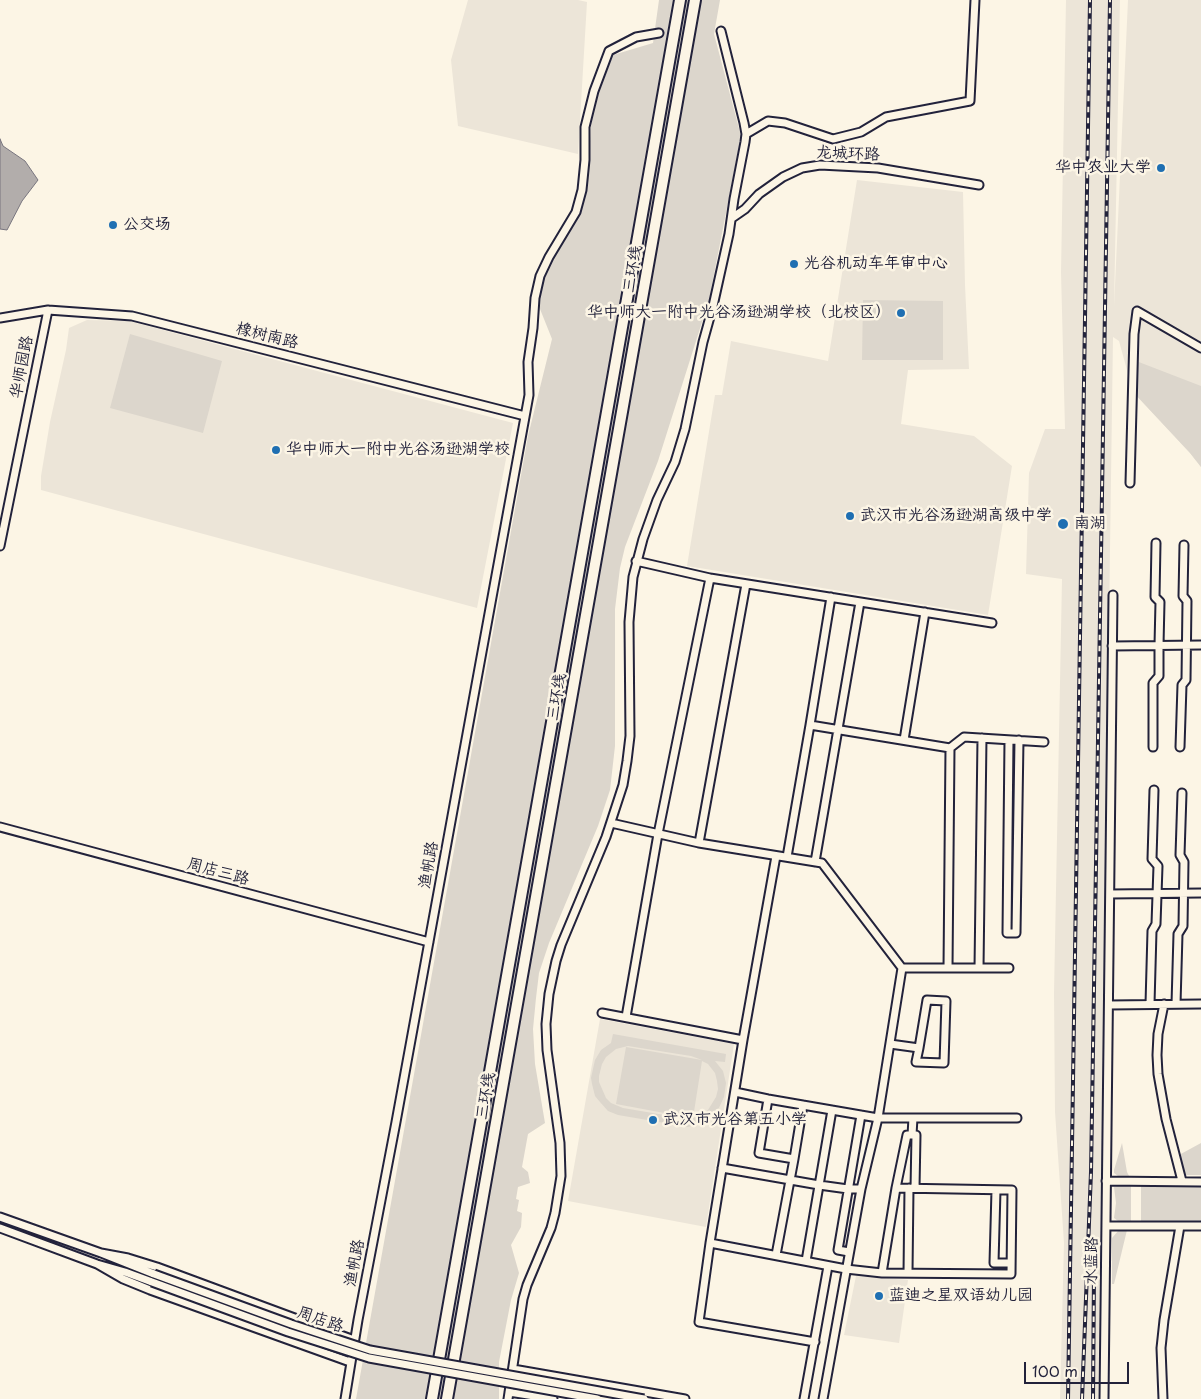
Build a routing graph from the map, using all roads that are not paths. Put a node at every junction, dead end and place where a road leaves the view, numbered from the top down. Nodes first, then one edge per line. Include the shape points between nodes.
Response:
1 (680, 0) edge
2 (695, 0) edge
3 (975, 0) edge
4 (721, 31) dead end
5 (659, 33) dead end
6 (746, 134) junction
7 (979, 185) dead end
8 (732, 218) junction
9 (48, 310) junction
10 (0, 318) edge
11 (1201, 348) edge
12 (525, 416) junction
13 (1130, 483) dead end
14 (1156, 543) dead end
15 (1184, 545) dead end
16 (0, 546) edge
17 (636, 562) junction
18 (710, 578) junction
19 (746, 584) junction
20 (1113, 595) dead end
21 (831, 597) junction
22 (860, 602) junction
23 (925, 612) junction
24 (992, 623) dead end
25 (1159, 645) junction
26 (1187, 645) junction
27 (1201, 645) edge
28 (1112, 646) junction
29 (810, 725) junction
30 (838, 729) junction
31 (982, 738) junction
32 (904, 740) junction
33 (1009, 740) junction
34 (1019, 740) junction
35 (1044, 742) dead end
36 (1153, 747) dead end
37 (1180, 747) dead end
38 (950, 748) junction
39 (1154, 790) dead end
40 (1182, 792) dead end
41 (611, 823) junction
42 (1008, 824) junction
43 (1018, 825) junction
44 (0, 827) edge
45 (658, 834) junction
46 (699, 843) junction
47 (776, 856) junction
48 (787, 858) junction
49 (815, 862) junction
50 (1183, 893) junction
51 (1201, 893) edge
52 (1110, 894) junction
53 (1157, 894) junction
54 (429, 942) junction
55 (902, 968) junction
56 (948, 968) junction
57 (979, 968) junction
58 (1009, 968) dead end
59 (1150, 1004) junction
60 (1164, 1004) junction
61 (1176, 1004) junction
62 (1201, 1004) edge
63 (1109, 1005) junction
64 (602, 1013) dead end
65 (626, 1017) junction
66 (743, 1040) junction
67 (890, 1044) junction
68 (919, 1048) junction
69 (735, 1092) junction
70 (768, 1099) junction
71 (803, 1105) junction
72 (832, 1110) junction
73 (861, 1114) junction
74 (878, 1118) junction
75 (913, 1118) junction
76 (1017, 1118) dead end
77 (912, 1135) junction
78 (794, 1159) junction
79 (722, 1168) junction
80 (789, 1180) junction
81 (1106, 1180) junction
82 (1182, 1181) junction
83 (1201, 1182) edge
84 (819, 1185) junction
85 (896, 1188) junction
86 (912, 1188) junction
87 (848, 1189) junction
88 (861, 1189) junction
89 (996, 1190) junction
90 (0, 1217) edge
91 (1106, 1226) junction
92 (1180, 1226) junction
93 (1201, 1226) edge
94 (0, 1228) edge
95 (710, 1243) junction
96 (850, 1252) junction
97 (101, 1253) junction
98 (776, 1255) junction
99 (806, 1261) junction
100 (1011, 1263) junction
101 (97, 1264) junction
102 (828, 1266) junction
103 (846, 1269) junction
104 (882, 1273) junction
105 (908, 1273) junction
106 (354, 1340) junction
107 (815, 1342) junction
108 (350, 1362) junction
109 (513, 1369) junction
110 (508, 1395) edge
111 (345, 1399) edge
112 (432, 1399) edge
113 (447, 1399) edge
114 (553, 1399) edge
115 (597, 1399) edge
116 (644, 1399) edge
117 (685, 1399) edge
118 (804, 1399) edge
119 (823, 1399) edge
120 (1104, 1399) edge
121 (1163, 1399) edge

1 - 112 highway, 三环线
2 - 113 highway, 三环线
3 - 6 street via 970,102 886,117 861,132 833,139 785,123 768,121
4 - 6 street
5 - 12 street, 渔帆路 via 636,36 609,51 599,76 585,127 582,190 576,212 549,257 535,298
6 - 8 street
7 - 8 street, 龙城环路 via 878,168 820,165 802,168 783,177
8 - 17 street via 684,436
9 - 10 street, 橡树南路
9 - 12 street, 橡树南路 via 132,316
9 - 16 street, 华师园路
11 - 13 street via 1137,311
12 - 54 street, 渔帆路
14 - 25 street via 1155,597 1160,602
15 - 26 street via 1183,596 1187,601
17 - 18 street
17 - 41 street via 628,622 629,750 623,785
18 - 19 street
18 - 45 street
19 - 21 street
19 - 46 street
20 - 28 street, 水蓝路
21 - 22 street
21 - 29 street
22 - 23 street
22 - 30 street
23 - 24 street
23 - 32 street
25 - 26 street
25 - 28 street
25 - 36 street via 1159,676 1153,683
26 - 27 street
26 - 37 street
28 - 52 street, 水蓝路
29 - 30 street
29 - 48 street
30 - 32 street
30 - 49 street
31 - 33 street
31 - 38 street via 964,737
31 - 57 street
32 - 38 street
33 - 34 street
33 - 42 street
34 - 35 street
34 - 43 street
38 - 56 street
39 - 53 street via 1152,859 1158,866
40 - 50 street via 1180,855 1184,862
41 - 45 street
41 - 109 street via 561,945 549,994 547,1050 560,1143 561,1176 551,1228 523,1299
42 - 43 street
42 - 43 street via 1007,932 1016,932
44 - 54 street, 周店三路
45 - 46 street
45 - 65 street
46 - 47 street
47 - 48 street
47 - 66 street
48 - 49 street
49 - 55 street via 822,863
50 - 51 street
50 - 53 street
50 - 61 street
52 - 53 street
52 - 63 street, 水蓝路
53 - 59 street via 1156,924 1152,931
54 - 106 street, 渔帆路
55 - 56 street
55 - 67 street
56 - 57 street
57 - 58 street
59 - 60 street
59 - 63 street
60 - 61 street
60 - 82 street via 1158,1034 1158,1074
61 - 62 street
63 - 81 street, 水蓝路
64 - 65 street
65 - 66 street
66 - 69 street
67 - 68 street
67 - 74 street
68 - 68 street via 927,1000 946,1001 944,1063 916,1062
69 - 70 street
69 - 79 street
70 - 71 street
70 - 78 street via 759,1153
71 - 72 street
71 - 78 street
72 - 73 street
72 - 84 street
73 - 74 street
73 - 87 street
74 - 75 street
74 - 88 street
75 - 76 street
75 - 77 street
77 - 85 street via 907,1135
77 - 86 street via 916,1136
78 - 80 street
79 - 80 street
79 - 95 street
80 - 84 street
80 - 98 street
81 - 82 street
81 - 91 street, 水蓝路
82 - 83 street
84 - 87 street
84 - 99 street
85 - 86 street
85 - 104 street
86 - 89 street
86 - 105 street
87 - 88 street
87 - 96 street via 838,1250
88 - 96 street
89 - 100 street via 1012,1190
89 - 100 street via 994,1263
90 - 97 street, 周店路
91 - 92 street
91 - 120 street, 水蓝路
92 - 93 street
92 - 121 street via 1161,1348
94 - 101 street, 周店路
95 - 98 street
95 - 107 street via 699,1322
96 - 103 street
97 - 106 street via 157,1267
97 - 116 street, 周店路, bridge via 370,1350
98 - 99 street
99 - 102 street
100 - 105 street via 1011,1274
101 - 108 street via 150,1290
101 - 115 street, 周店路, bridge via 369,1358
102 - 103 street
102 - 107 street
103 - 104 street
103 - 119 street
104 - 105 street
106 - 108 street, 渔帆路
107 - 118 street
108 - 111 street, 渔帆路
109 - 110 street
109 - 117 street
110 - 114 street

